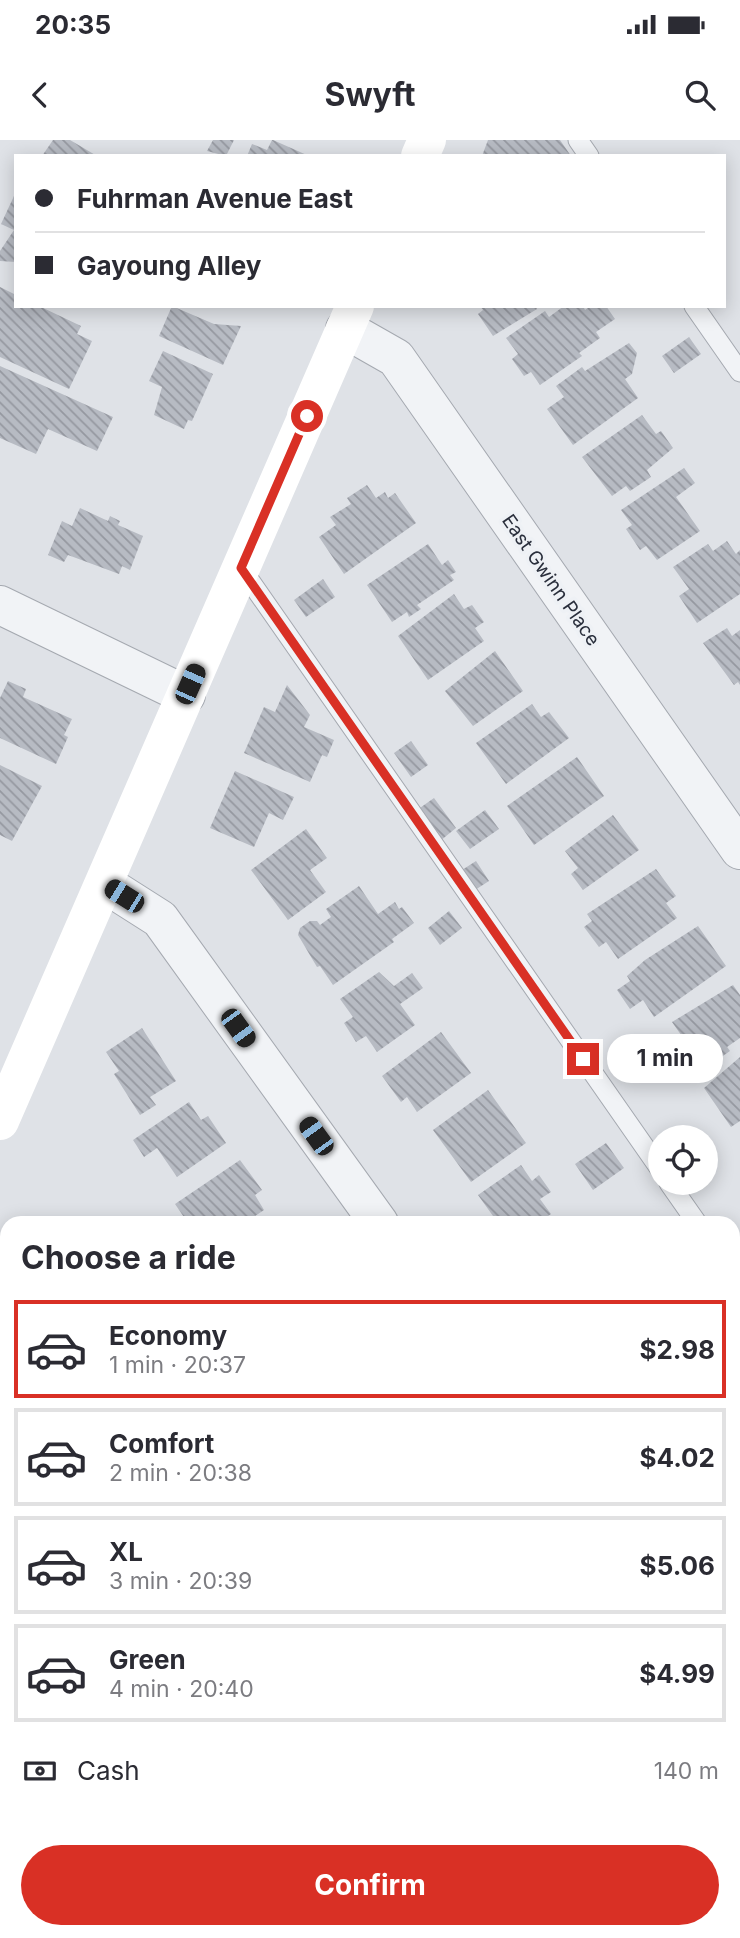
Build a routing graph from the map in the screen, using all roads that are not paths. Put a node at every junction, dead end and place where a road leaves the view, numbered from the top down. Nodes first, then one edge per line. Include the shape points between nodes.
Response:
1 (695, 308) edge
2 (350, 318) edge
3 (740, 372) edge
4 (241, 568) junction
5 (0, 605) edge
6 (186, 695) junction
7 (740, 850) edge
8 (105, 884) junction
9 (0, 1121) edge
10 (648, 1152) edge
11 (677, 1195) edge
12 (374, 1216) edge
13 (692, 1216) edge

1 - 3 lane
2 - 4 street
2 - 7 street, East Gwinn Place via 396,358
4 - 6 street
4 - 10 lane
5 - 6 street
6 - 8 street
8 - 9 street
8 - 12 street via 160,919
11 - 13 lane

